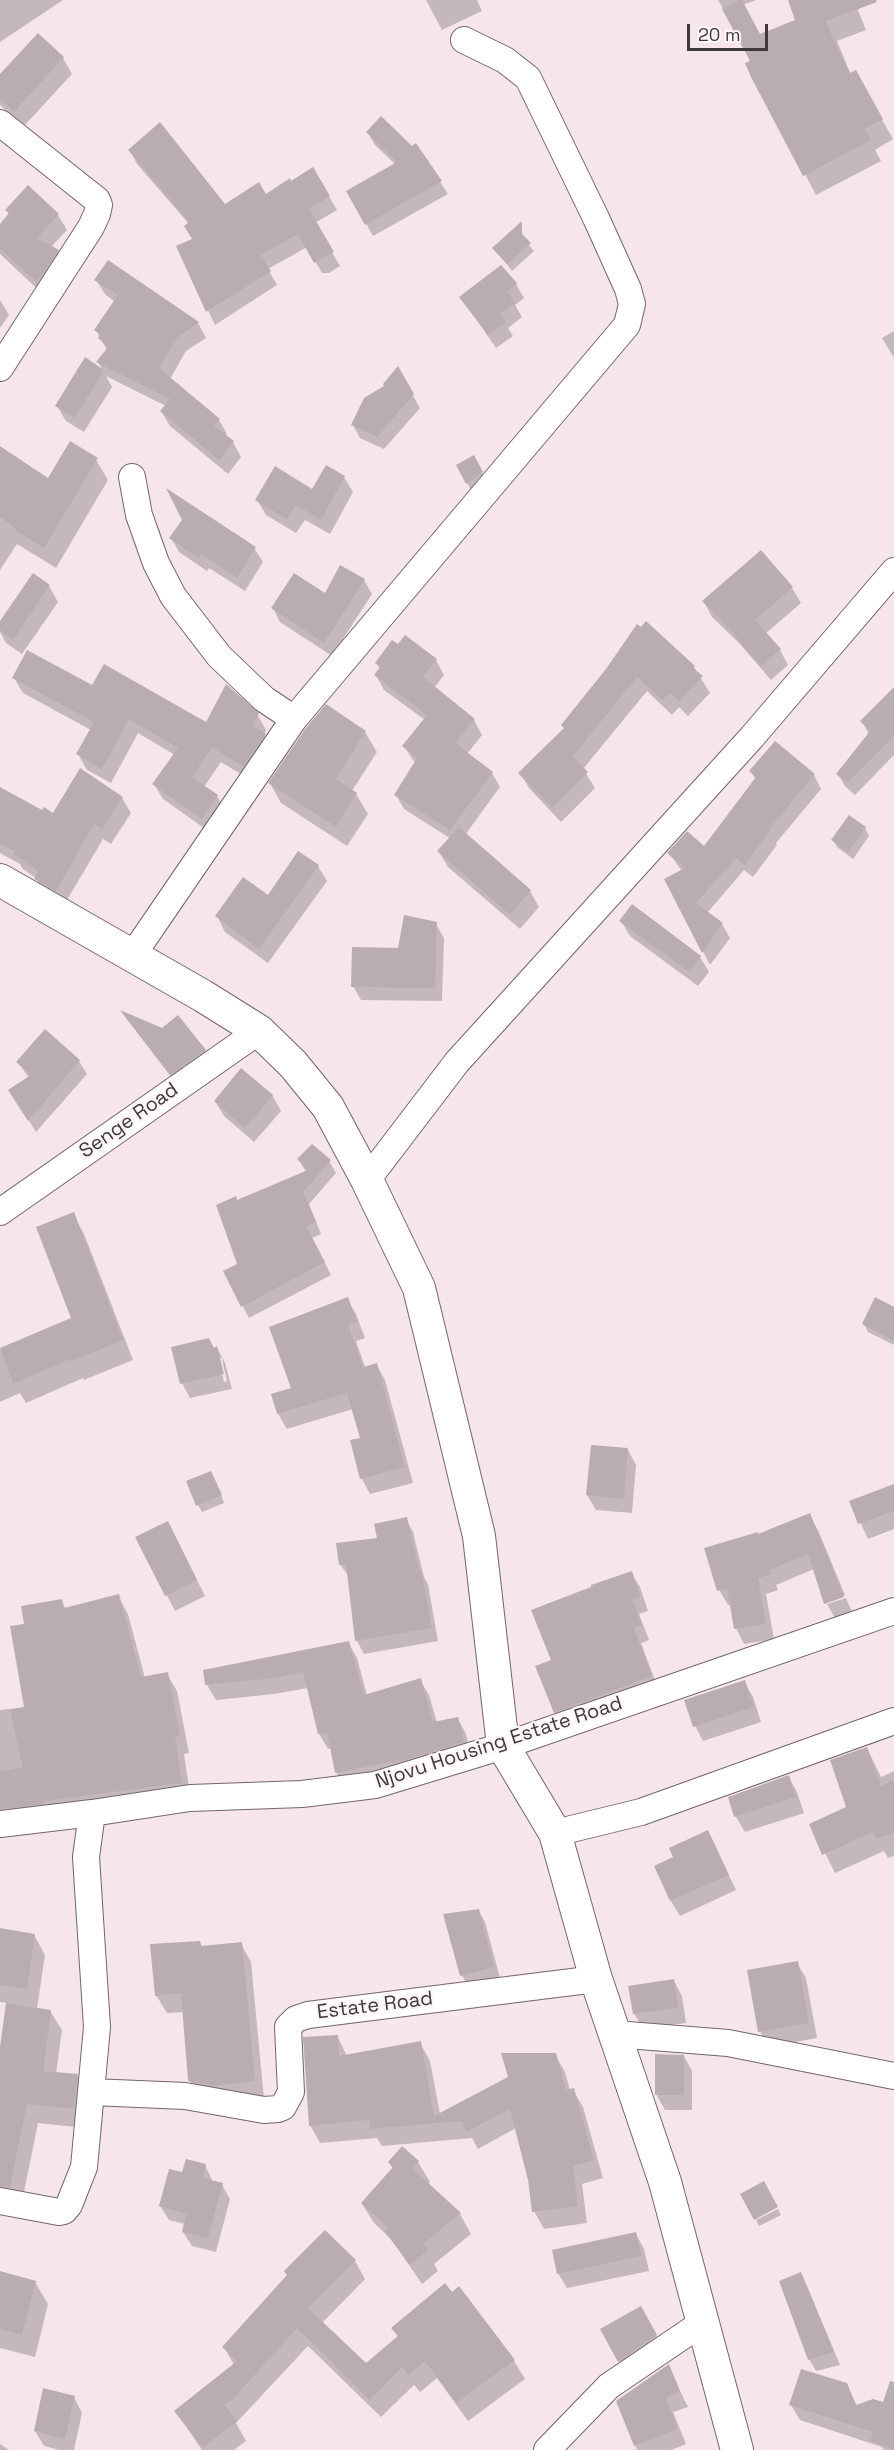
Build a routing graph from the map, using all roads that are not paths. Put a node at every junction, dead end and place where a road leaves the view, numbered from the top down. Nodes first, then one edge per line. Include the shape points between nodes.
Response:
1 (464, 40) dead end
2 (0, 123) edge
3 (0, 368) edge
4 (132, 477) dead end
5 (894, 571) edge
6 (294, 719) junction
7 (0, 880) edge
8 (132, 956) junction
9 (259, 1031) junction
10 (367, 1180) junction
11 (0, 1212) edge
12 (894, 1611) edge
13 (894, 1721) edge
14 (503, 1746) junction
15 (92, 1813) junction
16 (0, 1824) edge
17 (555, 1833) junction
18 (596, 1979) junction
19 (615, 2034) junction
20 (894, 2076) edge
21 (92, 2092) junction
22 (0, 2201) edge
23 (702, 2323) junction
24 (548, 2450) edge
25 (737, 2450) edge

1 - 6 street via 505,60 528,78 628,290 632,304 627,325
2 - 3 street via 99,205 91,227
4 - 6 street via 139,516 173,596 219,656 264,699
5 - 10 street via 752,737 457,1062
6 - 8 street
7 - 8 street
8 - 9 street
9 - 10 street via 328,1107
9 - 11 street, Senge Road
10 - 14 street via 419,1288 477,1525
12 - 14 street, Njovu Housing Estate Road
13 - 17 street via 641,1812
14 - 15 street, Njovu Housing Estate Road via 375,1785 302,1794 190,1798
14 - 17 street
15 - 16 street
15 - 21 street via 86,1857 97,2027
17 - 18 street
18 - 19 street
18 - 21 street, Estate Road via 308,2014 288,2026 291,2092 278,2109 185,2096
19 - 20 street via 728,2043
19 - 23 street via 665,2182
21 - 22 street via 84,2167 69,2205 58,2212
23 - 24 street via 609,2386
23 - 25 street

